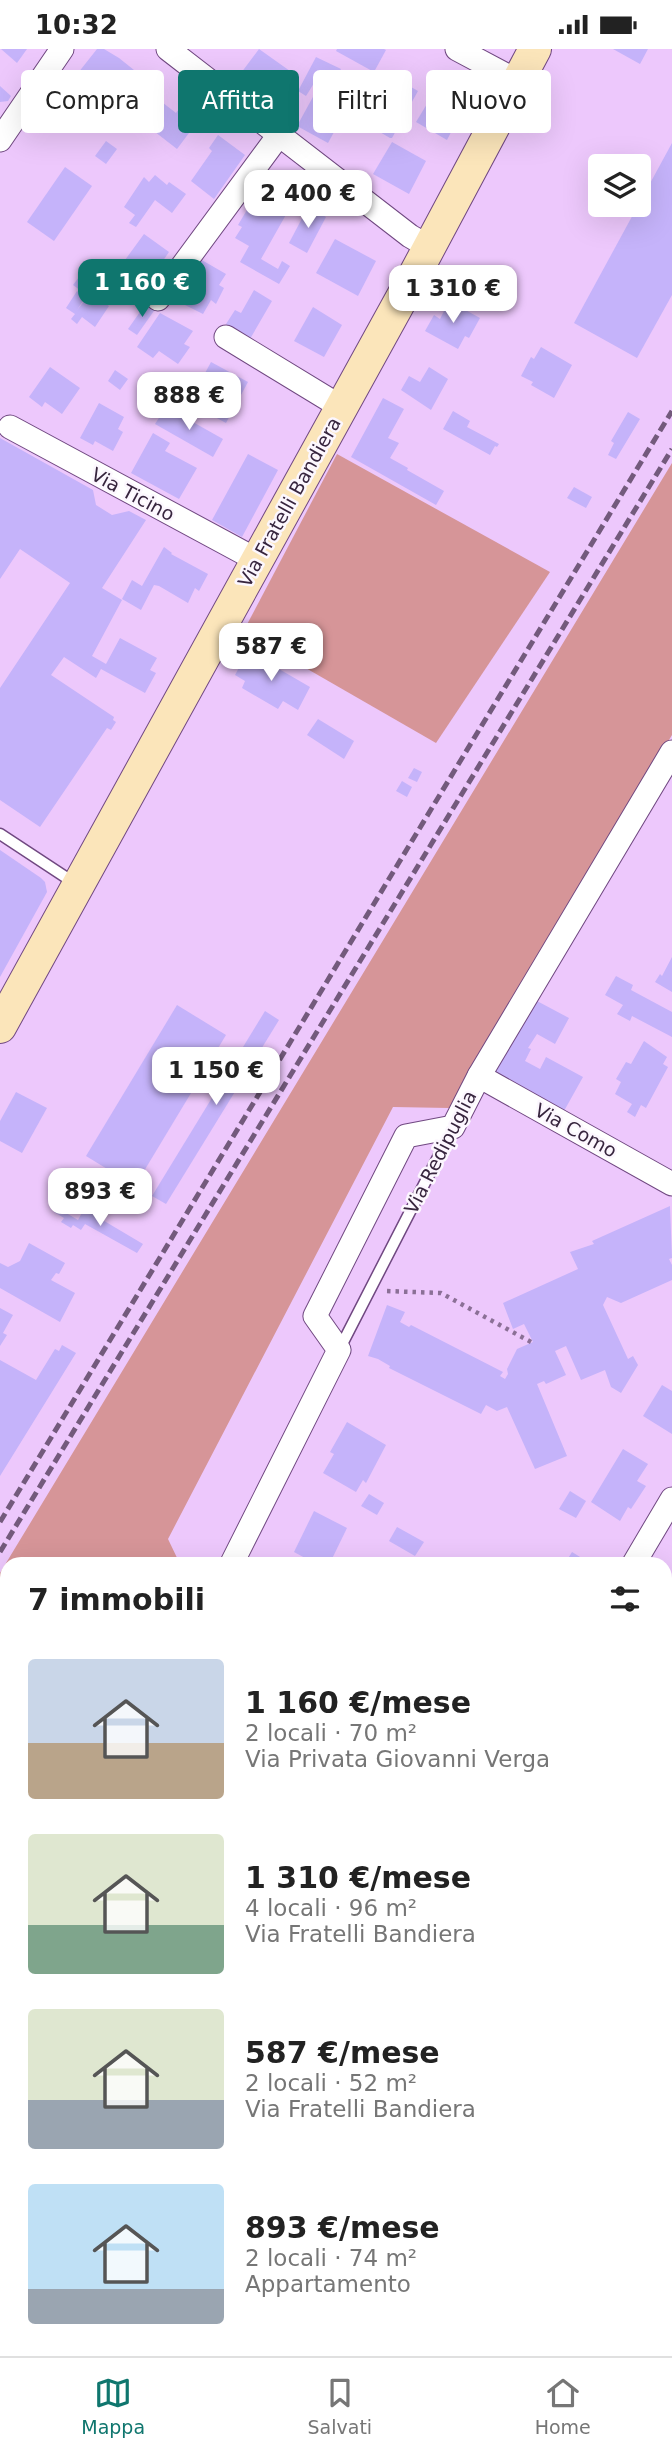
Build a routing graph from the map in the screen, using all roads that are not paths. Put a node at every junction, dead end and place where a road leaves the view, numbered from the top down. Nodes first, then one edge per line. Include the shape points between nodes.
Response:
1 (62, 49) edge
2 (168, 49) edge
3 (457, 49) edge
4 (535, 49) edge
5 (496, 70) edge
6 (523, 70) edge
7 (3, 130) edge
8 (489, 133) edge
9 (279, 135) junction
10 (429, 247) junction
11 (158, 299) dead end
12 (226, 337) dead end
13 (341, 407) junction
14 (10, 427) dead end
15 (257, 560) junction
16 (672, 752) edge
17 (0, 834) edge
18 (77, 885) junction
19 (0, 1027) edge
20 (479, 1076) junction
21 (453, 1127) junction
22 (672, 1184) edge
23 (340, 1350) junction
24 (672, 1499) edge
25 (235, 1557) edge
26 (639, 1557) edge

1 - 7 street
2 - 9 street
3 - 5 street
4 - 6 street, Via Fratelli Bandiera
8 - 10 street, Via Fratelli Bandiera
9 - 10 street
9 - 11 street
10 - 13 street, Via Fratelli Bandiera
12 - 13 street
13 - 15 street, Via Fratelli Bandiera
14 - 15 street, Via Ticino
15 - 18 street, Via Fratelli Bandiera
16 - 20 street, Via Redipuglia
17 - 18 lane
18 - 19 street, Via Fratelli Bandiera
20 - 21 street, Via Redipuglia
20 - 22 street, Via Como
21 - 23 lane, Via Redipuglia
21 - 23 street via 406,1136 315,1316
23 - 25 street, Via Redipuglia
24 - 26 street

